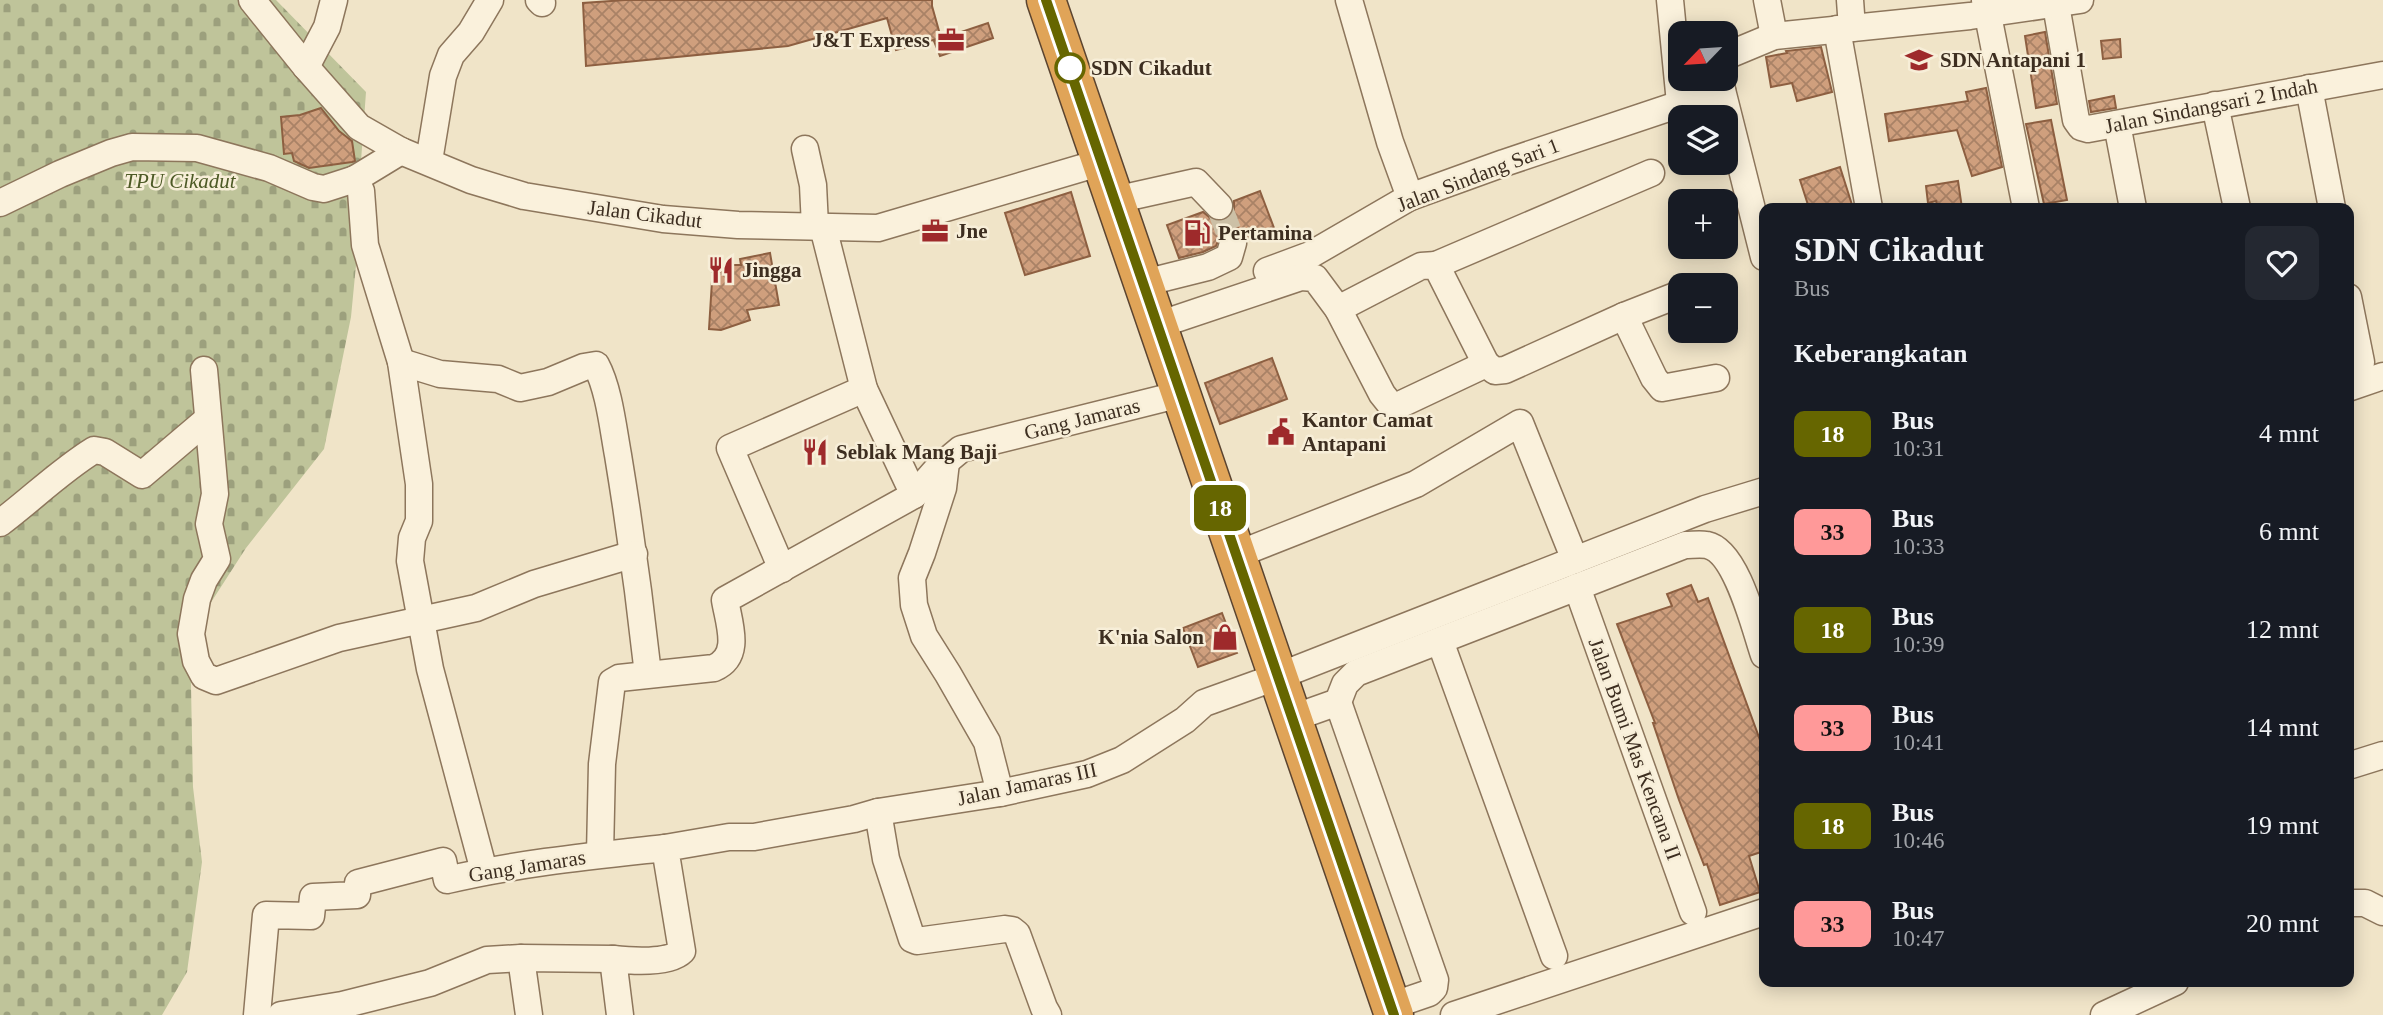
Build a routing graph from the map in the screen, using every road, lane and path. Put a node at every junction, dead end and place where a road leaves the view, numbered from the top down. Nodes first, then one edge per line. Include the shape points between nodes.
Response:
1 (252, 0) edge
2 (334, 0) edge
3 (490, 0) edge
4 (1046, 0) edge
5 (1349, 0) edge
6 (1670, 0) edge
7 (1767, 0) edge
8 (1850, 0) edge
9 (2068, 2) edge
10 (1986, 7) edge
11 (1844, 28) junction
12 (1774, 36) junction
13 (1738, 51) edge
14 (306, 67) junction
15 (2383, 75) edge
16 (2309, 88) junction
17 (1706, 91) edge
18 (1723, 91) edge
19 (1680, 103) junction
20 (2216, 105) junction
21 (2117, 124) junction
22 (805, 149) dead end
23 (401, 151) junction
24 (429, 161) junction
25 (1102, 162) junction
26 (1651, 173) dead end
27 (355, 179) junction
28 (1410, 197) junction
29 (1115, 200) junction
30 (0, 203) edge
31 (1867, 203) edge
32 (2025, 203) edge
33 (2132, 203) edge
34 (2236, 203) edge
35 (2331, 203) edge
36 (1219, 206) tunnel mouth
37 (819, 227) junction
38 (1759, 237) edge
39 (1233, 243) dead end
40 (1436, 265) junction
41 (1668, 299) edge
42 (1151, 306) junction
43 (1338, 309) junction
44 (1624, 316) junction
45 (2354, 316) edge
46 (401, 362) junction
47 (1486, 364) junction
48 (2369, 365) edge
49 (204, 370) dead end
50 (1716, 378) dead end
51 (2354, 381) edge
52 (864, 389) junction
53 (1181, 394) junction
54 (208, 419) junction
55 (946, 462) junction
56 (1759, 493) edge
57 (914, 495) junction
58 (0, 523) edge
59 (634, 554) junction
60 (1236, 555) junction
61 (1575, 560) junction
62 (782, 569) junction
63 (1753, 585) edge
64 (1577, 587) junction
65 (422, 619) junction
66 (1759, 623) edge
67 (1440, 640) junction
68 (648, 674) junction
69 (1279, 677) junction
70 (1338, 702) junction
71 (1293, 719) junction
72 (2383, 755) edge
73 (2354, 764) edge
74 (1000, 793) junction
75 (877, 813) junction
76 (754, 837) joint
77 (665, 848) junction
78 (600, 854) junction
79 (484, 871) junction
80 (2354, 903) edge
81 (1693, 912) dead end
82 (2383, 912) edge
83 (1759, 914) edge
84 (1554, 956) dead end
85 (521, 958) junction
86 (612, 959) junction
87 (2164, 987) edge
88 (1393, 1010) edge
89 (257, 1015) edge
90 (281, 1015) edge
91 (529, 1015) edge
92 (620, 1015) edge
93 (1048, 1015) edge
94 (1454, 1015) edge
95 (2104, 1015) edge

1 - 14 street, Jalan Cikadut
2 - 14 street via 327,27
3 - 24 street via 451,55 443,76
4 - 25 highway
5 - 28 street
6 - 19 street
7 - 12 street
8 - 11 street
9 - 10 street
9 - 21 street, Jalan Sindangsari 2 Indah via 2076,120 2088,130
10 - 11 street
10 - 32 street
11 - 12 street
11 - 31 street
12 - 13 street
14 - 23 street, Jalan Cikadut via 359,127
15 - 16 street, Jalan Sindangsari 2 Indah
16 - 20 street, Jalan Sindangsari 2 Indah
16 - 35 street
17 - 19 street, Jalan Sindang Sari 1
18 - 38 street
19 - 28 street, Jalan Sindang Sari 1
20 - 21 street, Jalan Sindangsari 2 Indah
20 - 34 street
21 - 33 street
22 - 37 street
23 - 24 street, Jalan Cikadut
23 - 27 street
24 - 37 street, Jalan Cikadut via 524,196 607,211 738,225
25 - 29 highway
25 - 37 street, Jalan Cikadut via 878,228
26 - 40 street
27 - 30 street via 324,189 197,148 132,147
27 - 46 street via 361,191 365,245
28 - 42 street, Jalan Sindang Sari 1 via 1310,255
29 - 36 street via 1196,182
29 - 42 highway
37 - 52 street
39 - 42 street via 1229,257
40 - 43 street via 1421,266
40 - 47 street
41 - 44 street
42 - 43 street via 1301,277 1315,278
42 - 53 highway
43 - 47 street via 1390,404 1397,406
44 - 47 street via 1504,370 1494,371
44 - 50 street via 1662,388
45 - 48 street
46 - 59 street via 440,374 498,379 520,388 596,365 613,429
46 - 65 street via 419,484 419,521 410,561
48 - 51 street
49 - 54 street
52 - 57 street
52 - 62 street via 730,447
53 - 55 street, Gang Jamaras via 961,449
53 - 60 highway
54 - 58 street via 142,475 94,450
54 - 65 street via 215,494 209,524 217,559 197,599 191,634 204,676 216,681 339,638
55 - 57 street, Gang Jamaras
55 - 74 street via 943,488 912,578 914,605 924,636 987,743
56 - 61 street, Jalan Jamaras III
57 - 62 street, Gang Jamaras
59 - 65 street via 534,584 476,608
59 - 68 street
60 - 61 street via 1416,484 1520,423
60 - 69 highway
61 - 69 street, Jalan Jamaras III
62 - 68 street, Gang Jamaras via 725,600 731,650 723,664
63 - 64 street via 1710,545 1685,545
63 - 66 street
64 - 67 street
64 - 81 street, Jalan Bumi Mas Kencana II
65 - 79 street via 430,669
67 - 70 street via 1356,673 1345,684
67 - 84 street
68 - 78 street, Gang Jamaras via 619,678 610,687
69 - 71 highway
69 - 74 street, Jalan Jamaras III via 1204,703 1122,760 1087,774
70 - 71 street
70 - 88 street via 1435,980 1429,993
71 - 88 highway
72 - 73 street
74 - 75 street, Jalan Jamaras III
75 - 76 street, Jalan Jamaras III
75 - 93 street via 886,859 912,939 1012,930
76 - 77 street, Gang Jamaras
77 - 78 street, Gang Jamaras
77 - 86 street via 682,951 674,957
78 - 79 street, Gang Jamaras
79 - 89 street, Gang Jamaras via 447,880 443,861 358,883 357,895 313,897 311,916 266,915
80 - 82 street
83 - 94 street
85 - 86 street
85 - 90 street via 487,960 430,983
85 - 91 street
86 - 92 street
87 - 95 street

